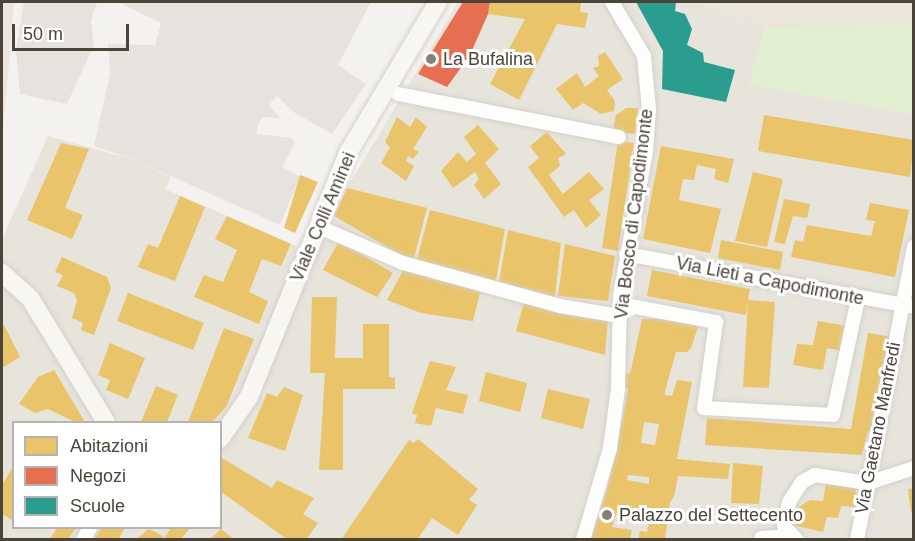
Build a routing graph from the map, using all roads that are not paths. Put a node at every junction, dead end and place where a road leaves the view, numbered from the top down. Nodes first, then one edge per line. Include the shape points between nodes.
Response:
1 (438, 2) edge
2 (612, 2) edge
3 (398, 94) dead end
4 (619, 137) dead end
5 (326, 230) dead end
6 (914, 246) edge
7 (626, 254) junction
8 (2, 273) edge
9 (858, 298) junction
10 (907, 307) edge
11 (620, 310) junction
12 (105, 421) edge
13 (222, 436) edge
14 (914, 468) edge
15 (868, 483) junction
16 (761, 538) dead end
17 (794, 538) edge
18 (583, 540) edge
19 (857, 540) edge

1 - 13 main road, Viale Colli Aminei via 348,153 249,397
2 - 7 street, Via Bosco di Capodimonte via 644,56 648,81 646,152
3 - 4 street
5 - 11 street via 403,263 560,306
6 - 10 street, Via Gaetano Manfredi
7 - 9 street, Via Lieti a Capodimonte
7 - 11 street, Via Bosco di Capodimonte
8 - 12 main road via 30,298
9 - 10 street, Via Lieti a Capodimonte
9 - 11 street via 833,415 704,408 716,322
10 - 15 street, Via Gaetano Manfredi
11 - 18 street, Via Bosco di Capodimonte via 618,389 610,448
14 - 15 street
15 - 17 street via 815,475 802,482 789,502 784,526
15 - 19 street, Via Gaetano Manfredi
16 - 17 street

